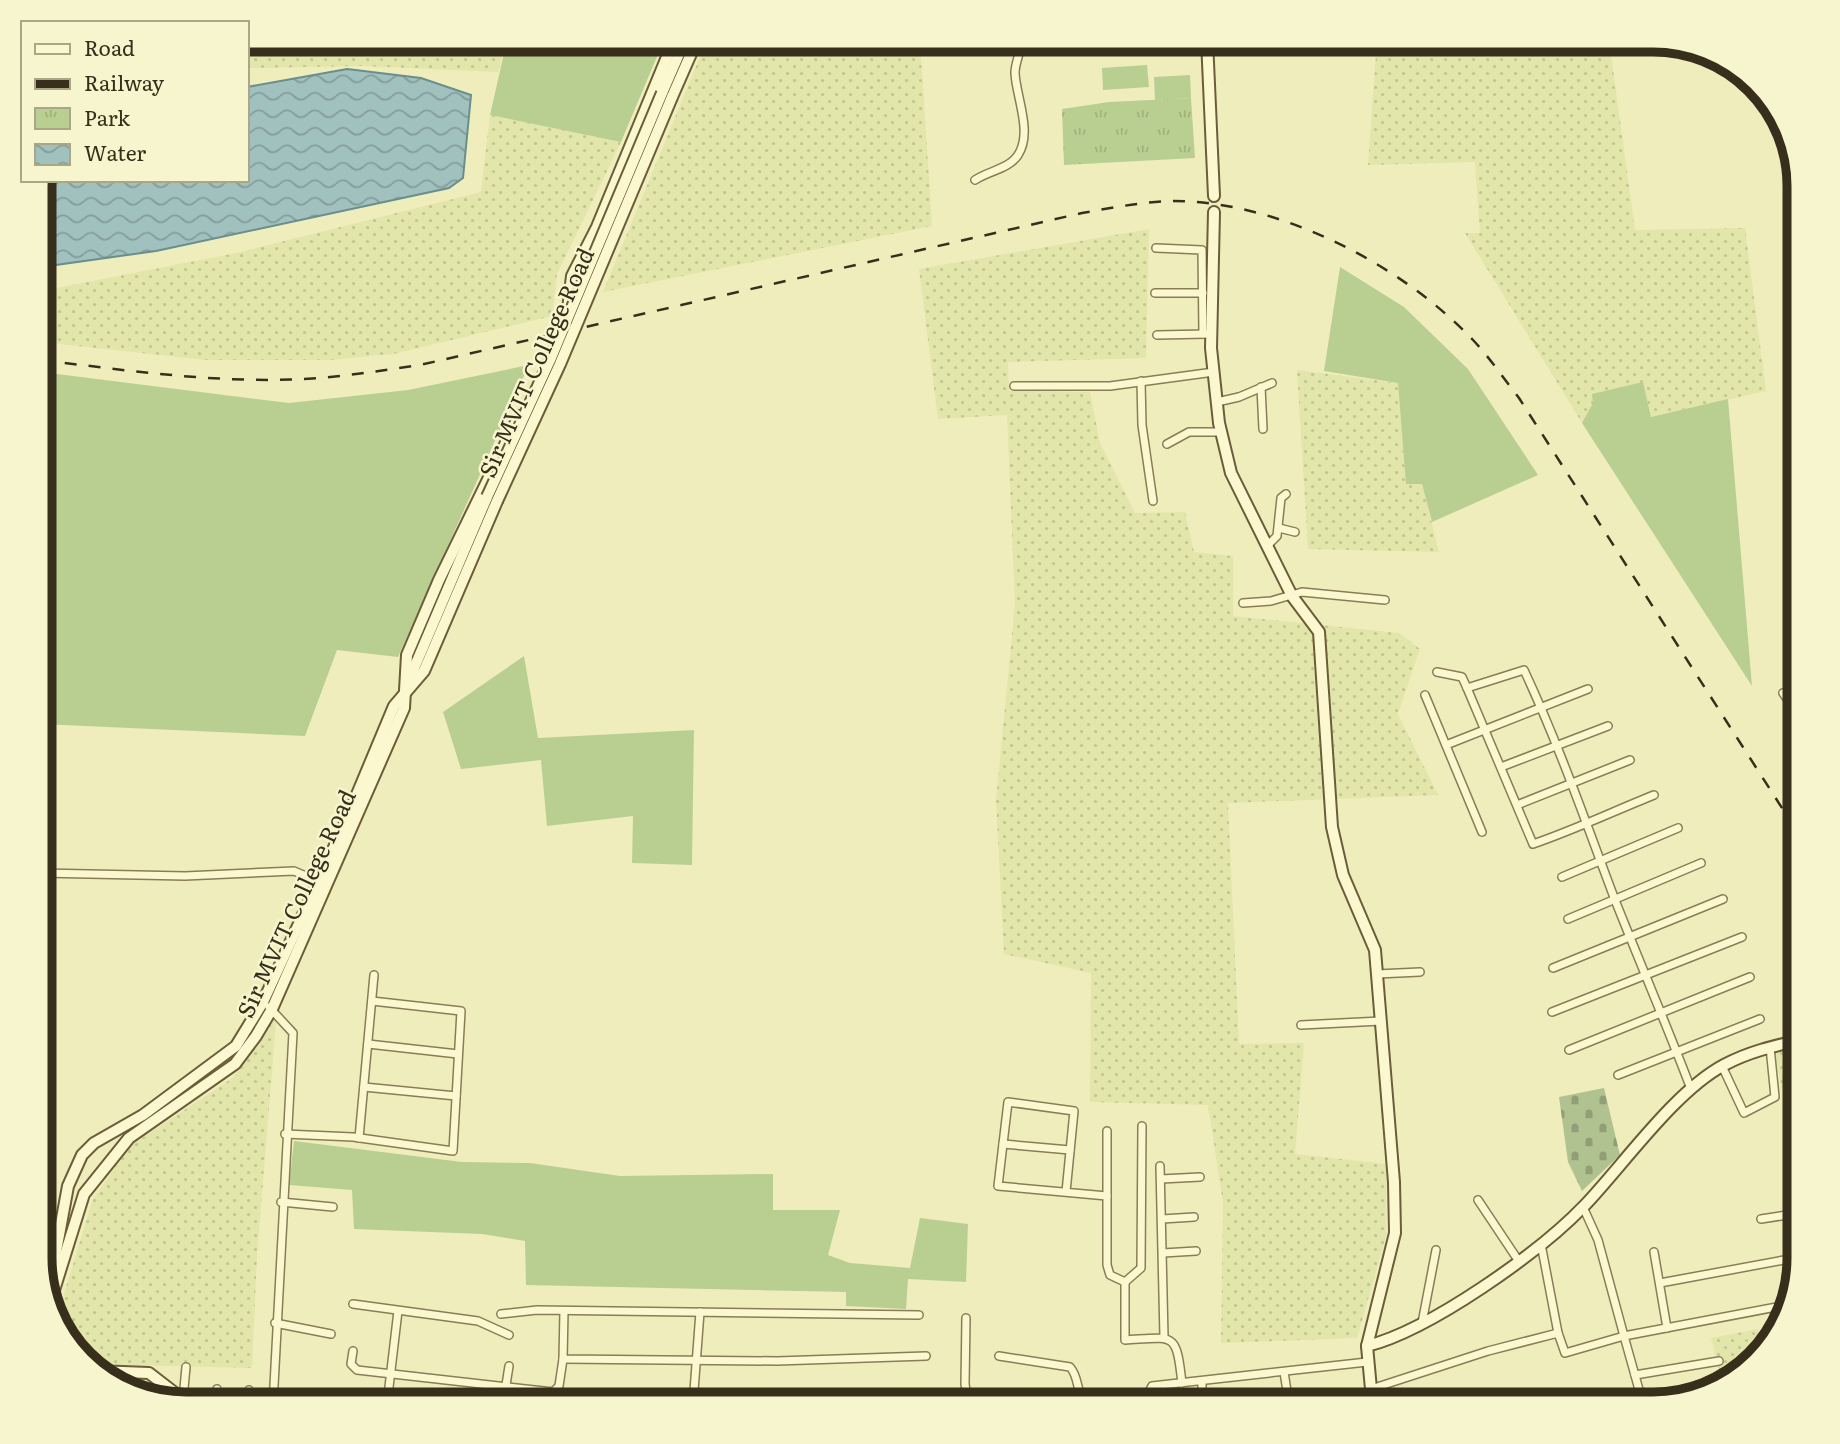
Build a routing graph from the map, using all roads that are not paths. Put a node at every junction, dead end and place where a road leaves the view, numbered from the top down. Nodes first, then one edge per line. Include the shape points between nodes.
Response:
1 (669, 52) edge
2 (681, 52) edge
3 (690, 52) edge
4 (1020, 52) edge
5 (1208, 52) edge
6 (667, 95) junction
7 (975, 180) dead end
8 (1214, 196) dead end
9 (1214, 212) dead end
10 (1156, 248) dead end
11 (1155, 293) dead end
12 (1203, 293) junction
13 (1208, 334) junction
14 (1157, 335) dead end
15 (1214, 372) junction
16 (1141, 381) junction
17 (1272, 383) dead end
18 (1014, 386) dead end
19 (1261, 387) junction
20 (1217, 402) junction
21 (1264, 429) dead end
22 (1221, 432) junction
23 (1167, 444) dead end
24 (1286, 495) dead end
25 (1153, 501) dead end
26 (1279, 528) junction
27 (1294, 531) dead end
28 (1268, 545) junction
29 (1292, 596) junction
30 (1385, 600) dead end
31 (1243, 603) dead end
32 (1437, 671) dead end
33 (1467, 688) junction
34 (1588, 688) dead end
35 (1783, 693) dead end
36 (403, 695) junction
37 (1425, 695) dead end
38 (1787, 699) edge
39 (1542, 708) junction
40 (1608, 726) dead end
41 (1484, 729) junction
42 (1556, 744) junction
43 (1447, 745) junction
44 (1630, 760) dead end
45 (1501, 767) junction
46 (1570, 781) junction
47 (1654, 795) dead end
48 (1517, 805) junction
49 (1587, 822) junction
50 (1678, 828) dead end
51 (1482, 832) dead end
52 (1601, 859) junction
53 (1701, 863) dead end
54 (53, 873) edge
55 (1562, 877) dead end
56 (322, 883) junction
57 (1615, 900) junction
58 (1723, 900) dead end
59 (1568, 919) dead end
60 (1631, 937) junction
61 (1742, 937) dead end
62 (1553, 968) dead end
63 (1420, 972) dead end
64 (1377, 974) junction
65 (374, 975) dead end
66 (1646, 975) junction
67 (1750, 977) dead end
68 (372, 1001) junction
69 (268, 1005) junction
70 (1552, 1012) dead end
71 (1661, 1012) junction
72 (1760, 1019) dead end
73 (1381, 1021) junction
74 (1301, 1025) dead end
75 (1787, 1043) edge
76 (368, 1044) junction
77 (1770, 1047) junction
78 (1569, 1050) dead end
79 (1677, 1053) junction
80 (458, 1054) junction
81 (1722, 1066) junction
82 (1618, 1075) dead end
83 (364, 1087) junction
84 (1691, 1089) junction
85 (456, 1096) junction
86 (1142, 1126) dead end
87 (1107, 1131) dead end
88 (285, 1134) junction
89 (359, 1138) junction
90 (1003, 1144) junction
91 (1070, 1150) junction
92 (1160, 1166) dead end
93 (1200, 1177) dead end
94 (1161, 1180) junction
95 (1066, 1192) junction
96 (1107, 1196) junction
97 (1478, 1200) dead end
98 (282, 1202) junction
99 (333, 1207) dead end
100 (1583, 1207) junction
101 (1787, 1215) edge
102 (1194, 1217) dead end
103 (1162, 1219) junction
104 (1761, 1219) dead end
105 (1540, 1243) junction
106 (1436, 1250) dead end
107 (1196, 1251) dead end
108 (1654, 1252) dead end
109 (1163, 1253) junction
110 (1787, 1259) edge
111 (1518, 1260) junction
112 (53, 1267) edge
113 (1125, 1282) junction
114 (1660, 1283) junction
115 (56, 1285) edge
116 (353, 1304) dead end
117 (1778, 1307) edge
118 (398, 1311) junction
119 (564, 1311) junction
120 (700, 1312) junction
121 (501, 1314) dead end
122 (919, 1315) dead end
123 (966, 1318) dead end
124 (275, 1323) junction
125 (1422, 1324) junction
126 (1667, 1328) junction
127 (1558, 1333) junction
128 (331, 1334) dead end
129 (509, 1335) dead end
130 (1624, 1336) junction
131 (1164, 1338) junction
132 (1367, 1346) junction
133 (353, 1351) dead end
134 (926, 1356) dead end
135 (999, 1356) dead end
136 (563, 1359) junction
137 (696, 1361) junction
138 (1719, 1361) dead end
139 (1367, 1362) junction
140 (509, 1366) dead end
141 (186, 1367) dead end
142 (116, 1372) edge
143 (1284, 1372) junction
144 (391, 1374) junction
145 (1635, 1375) junction
146 (1202, 1381) junction
147 (1182, 1382) junction
148 (505, 1388) junction
149 (1371, 1388) junction
150 (217, 1389) dead end
151 (172, 1390) edge
152 (186, 1392) edge
153 (216, 1392) edge
154 (273, 1392) edge
155 (389, 1392) edge
156 (504, 1392) edge
157 (694, 1392) edge
158 (966, 1392) edge
159 (1079, 1392) edge
160 (1149, 1392) edge
161 (1202, 1392) edge
162 (1287, 1392) edge
163 (1372, 1392) edge
164 (1640, 1392) edge

1 - 36 main road, Sir MVIT College Road via 572,276 565,322 439,579 407,655
2 - 6 main road, Sir MVIT College Road
3 - 6 main road, Sir MVIT College Road
4 - 7 street via 1015,69 1023,117 1019,154
5 - 8 main road
6 - 36 main road, Sir MVIT College Road, bridge via 560,364 492,499 424,671
9 - 13 main road
10 - 12 street via 1202,250
11 - 12 street
12 - 13 street
13 - 14 street
13 - 15 main road
15 - 16 street
15 - 20 main road
16 - 18 street via 1110,386
16 - 25 street
17 - 19 street
19 - 20 street
19 - 21 street
20 - 22 main road
22 - 23 street via 1189,432
22 - 28 main road via 1231,473
24 - 26 street via 1279,506
26 - 27 street
26 - 28 street
28 - 29 main road
29 - 30 street via 1313,592
29 - 31 street
29 - 64 main road via 1319,632 1332,827 1343,875 1375,950
32 - 33 street via 1462,677
33 - 39 street via 1524,670
33 - 41 street
34 - 39 street
35 - 38 street
36 - 56 main road, Sir MVIT College Road via 394,706
37 - 43 street
39 - 41 street
39 - 42 street
40 - 42 street
41 - 43 street
41 - 45 street
42 - 45 street
42 - 46 street
43 - 51 street
44 - 46 street
45 - 48 street
46 - 48 street
46 - 49 street
47 - 49 street
48 - 49 street via 1533,844
49 - 52 street
50 - 52 street
52 - 55 street
52 - 57 street
53 - 57 street
54 - 56 street via 294,872
56 - 69 main road, Sir MVIT College Road
57 - 59 street
57 - 60 street
58 - 60 street
60 - 62 street
60 - 66 street
61 - 66 street
63 - 64 street
64 - 73 main road
65 - 68 street
66 - 70 street
66 - 71 street
67 - 71 street
68 - 76 street
68 - 80 street via 461,1010
69 - 88 street via 293,1033
69 - 112 main road, Sir MVIT College Road via 236,1046 82,1155 70,1178
69 - 115 main road, Sir MVIT College Road via 235,1064 129,1138 84,1194
71 - 78 street
71 - 79 street
72 - 79 street
73 - 74 street
73 - 132 main road via 1395,1233
75 - 77 main road
76 - 80 street
76 - 83 street
77 - 81 main road
77 - 81 street via 1775,1097 1744,1113
79 - 82 street
79 - 84 street
80 - 85 street
81 - 84 main road
83 - 85 street
83 - 89 street
84 - 100 main road
85 - 89 street via 453,1151
86 - 113 street via 1140,1268
87 - 96 street
88 - 89 street
88 - 98 street
90 - 91 street
90 - 91 street via 1008,1102 1074,1111
90 - 95 street via 998,1186
91 - 95 street
92 - 94 street
93 - 94 street
94 - 103 street
95 - 96 street
96 - 113 street via 1107,1265 1110,1275
97 - 111 street
98 - 99 street
98 - 124 street
100 - 105 main road
100 - 130 street via 1598,1240
101 - 104 street
102 - 103 street
103 - 109 street
105 - 111 main road
105 - 127 street
106 - 125 street
107 - 109 street
108 - 114 street
109 - 131 street
110 - 114 street
111 - 125 main road
113 - 131 street via 1125,1340
114 - 126 street
116 - 118 street
117 - 126 street
118 - 129 street via 478,1321
118 - 144 street
119 - 120 street
119 - 121 street
119 - 136 street
120 - 122 street
120 - 137 street
123 - 158 street
124 - 128 street
124 - 154 street
125 - 132 main road
126 - 130 street
127 - 130 street via 1565,1353
127 - 149 street
130 - 145 street
131 - 147 street via 1178,1347
132 - 139 main road
133 - 144 street via 353,1368
134 - 137 street
135 - 159 street via 1070,1367
136 - 137 street
136 - 148 street via 557,1391
137 - 157 street
138 - 145 street
139 - 143 street
139 - 149 main road
140 - 148 street
141 - 152 street
142 - 151 main road via 149,1373
143 - 146 street
143 - 162 street
144 - 148 street
144 - 155 street
145 - 164 street
146 - 147 street
146 - 161 street
147 - 160 street via 1152,1386
148 - 156 street
149 - 163 main road
150 - 153 street

